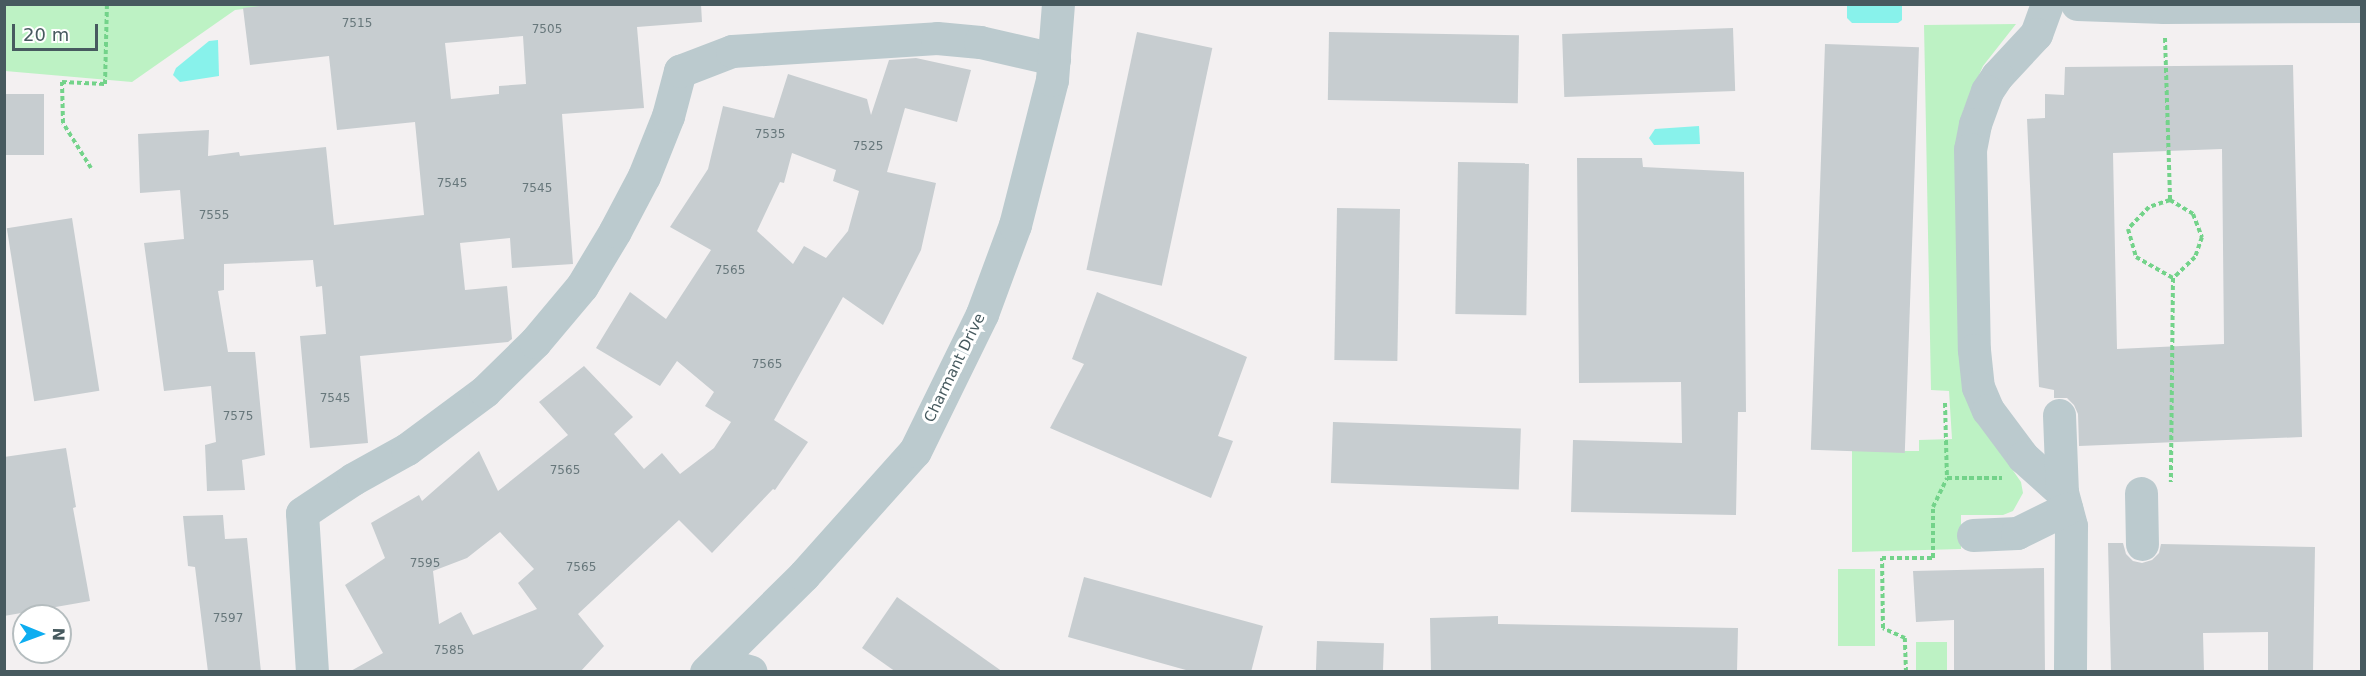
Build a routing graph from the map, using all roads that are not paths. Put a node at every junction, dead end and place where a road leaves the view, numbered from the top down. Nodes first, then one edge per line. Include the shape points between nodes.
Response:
1 (1058, 4) edge
2 (2047, 4) edge
3 (2077, 4) edge
4 (2361, 6) edge
5 (1054, 59) junction
6 (2059, 415) dead end
7 (2156, 493) road end
8 (2064, 500) junction
9 (1973, 535) dead end
10 (2142, 544) dead end
11 (714, 668) edge
12 (312, 672) edge
13 (751, 672) edge
14 (2070, 672) edge

1 - 5 street, Charmant Drive
2 - 8 street via 2036,34 1987,91 1975,124 1970,149 1974,350 1978,387 1988,410 2023,458
3 - 4 street via 2164,8
5 - 11 street, Charmant Drive via 1015,225 982,314 915,451
5 - 12 street via 980,42 937,38 732,51 680,71 668,116 644,176 615,231 582,286 536,342 485,391 407,449 302,513
6 - 8 street
7 - 10 street
8 - 9 street via 2017,533
8 - 14 street via 2071,526
11 - 13 street

